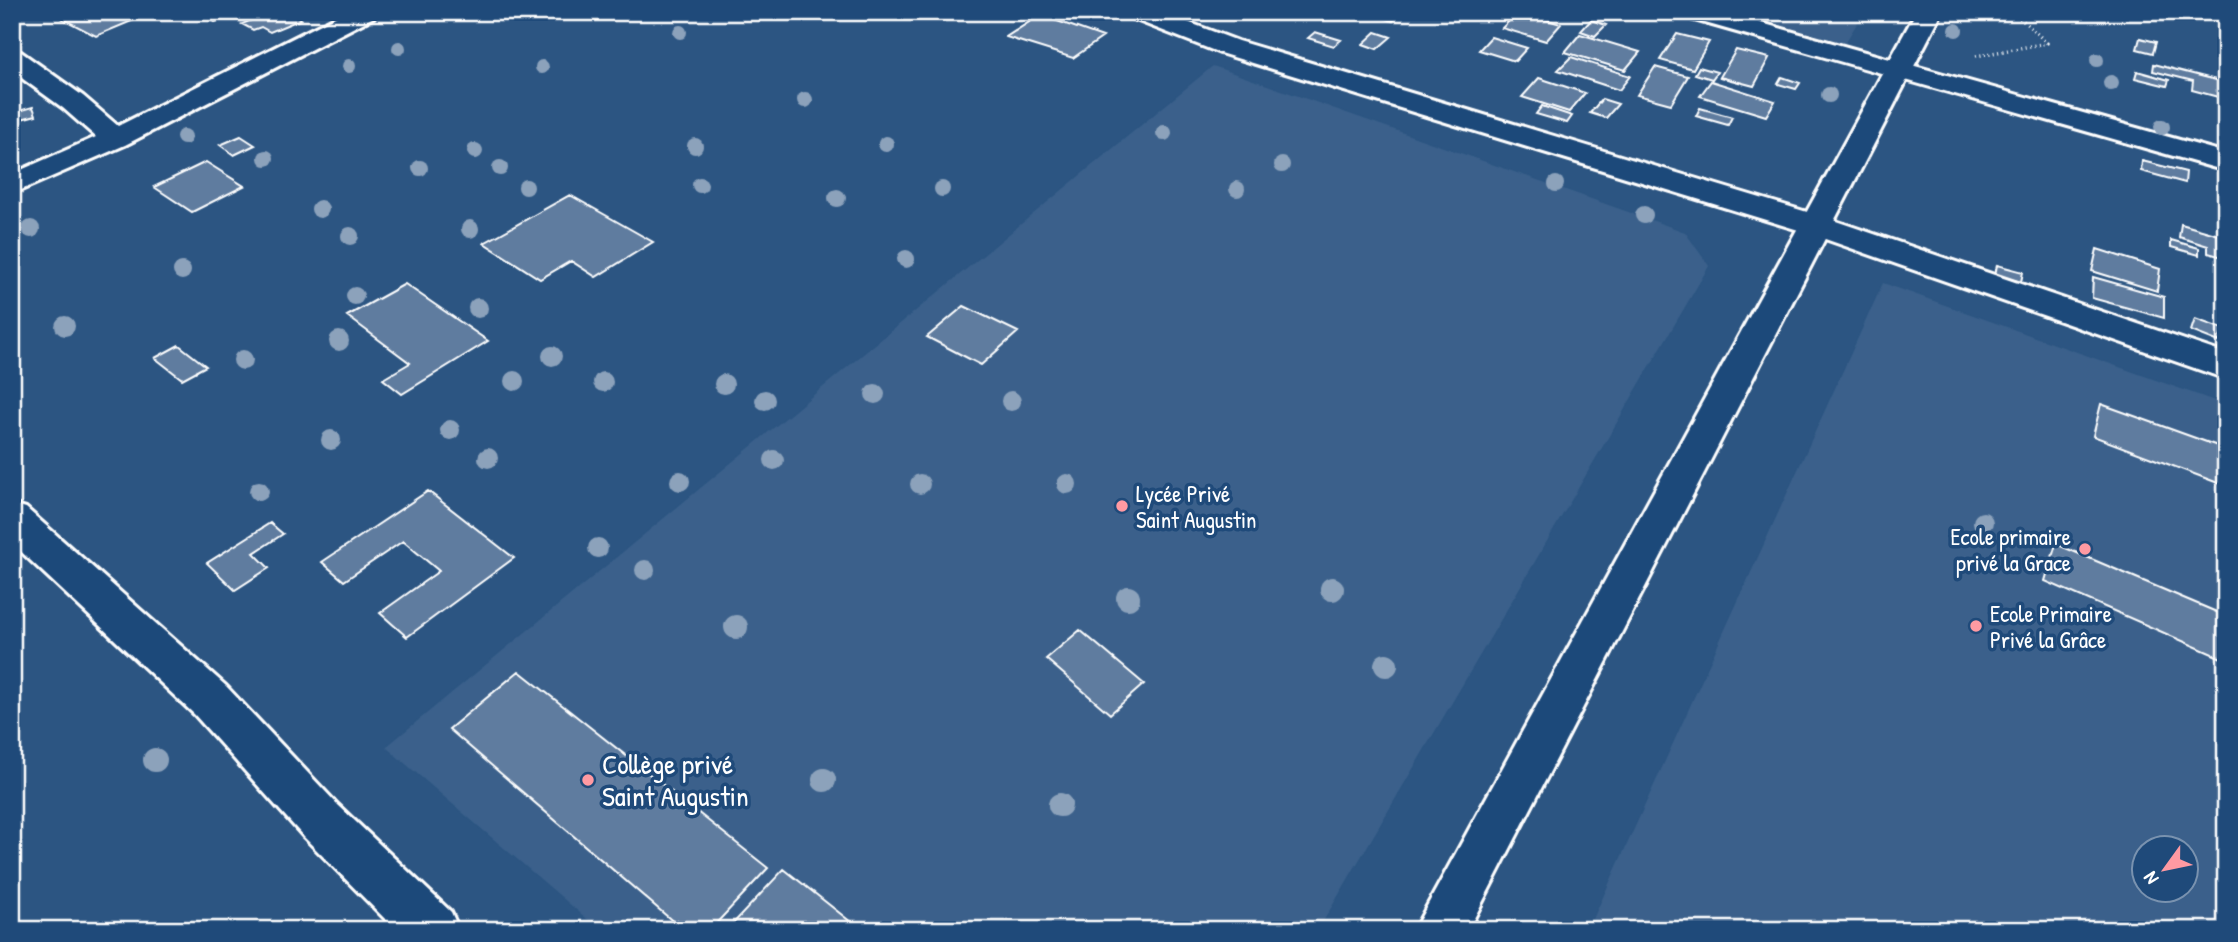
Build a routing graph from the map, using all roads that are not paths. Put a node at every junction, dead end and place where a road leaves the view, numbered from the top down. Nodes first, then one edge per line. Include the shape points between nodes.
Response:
1 (365, 12) edge
2 (1137, 12) edge
3 (1692, 12) edge
4 (1929, 12) edge
5 (12, 58) edge
6 (1898, 70) junction
7 (115, 139) junction
8 (2226, 162) edge
9 (12, 185) edge
10 (1816, 225) junction
11 (2226, 367) edge
12 (12, 519) edge
13 (433, 930) edge
14 (1440, 930) edge

1 - 7 street
2 - 10 street via 1229,47
3 - 6 street
4 - 6 street
5 - 7 street
6 - 8 street
6 - 10 street
7 - 9 street
10 - 11 street
10 - 14 street
12 - 13 street via 210,700 321,821

